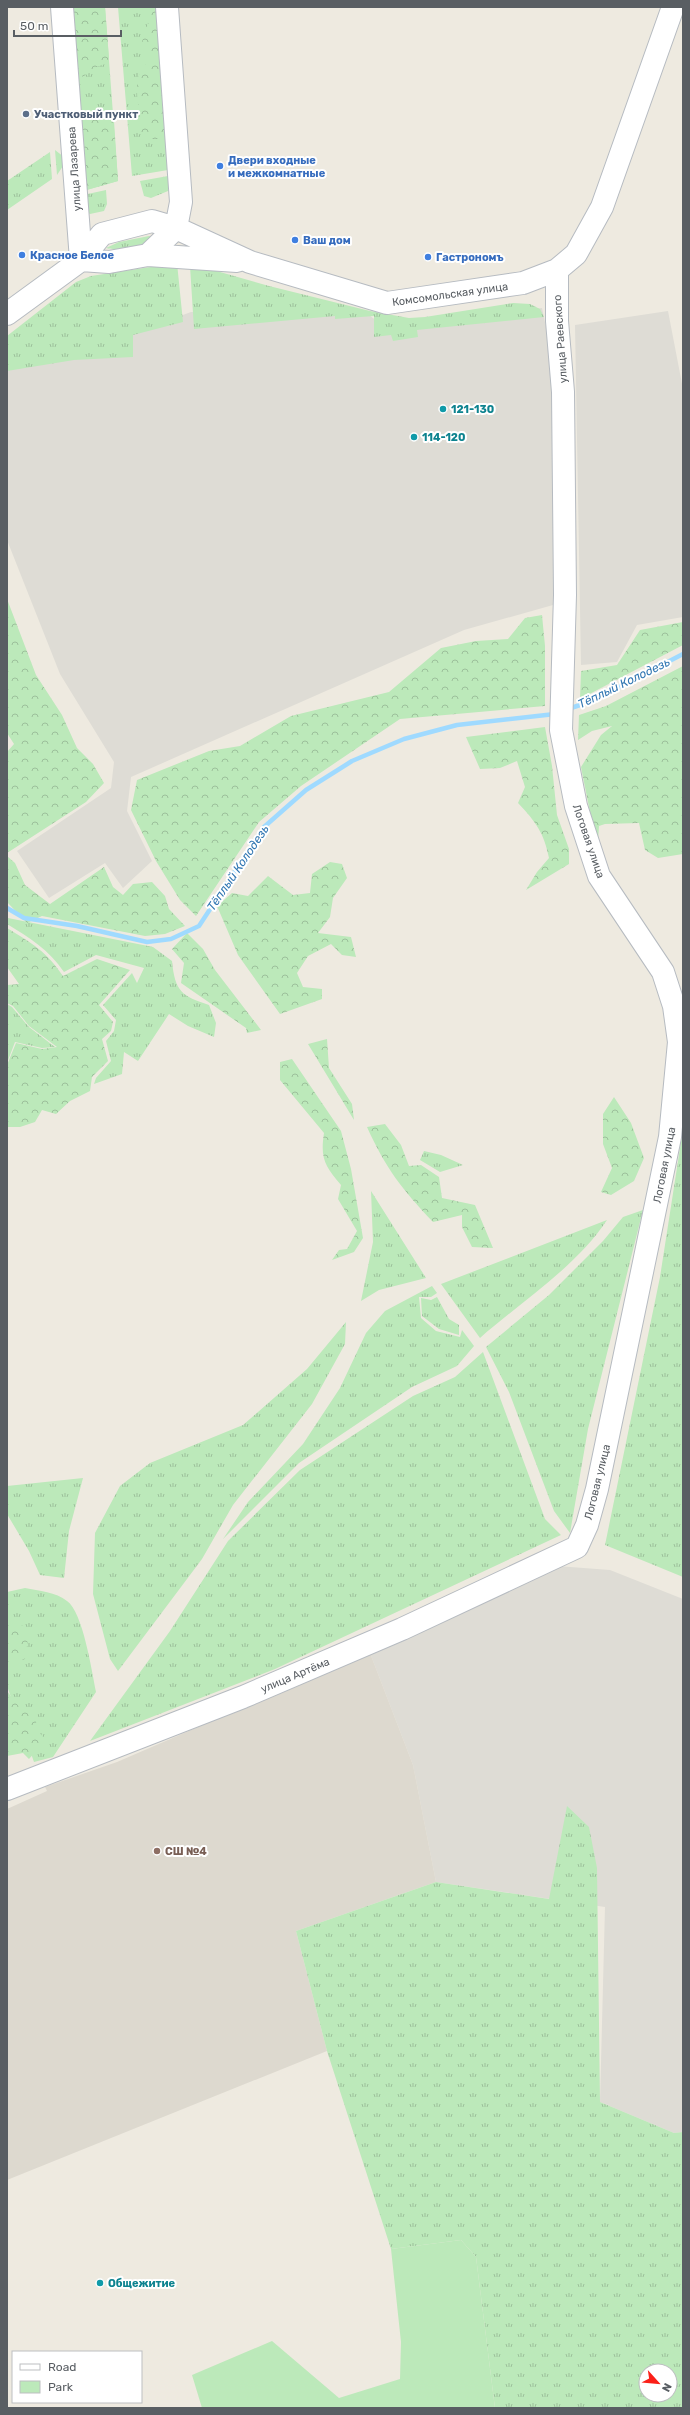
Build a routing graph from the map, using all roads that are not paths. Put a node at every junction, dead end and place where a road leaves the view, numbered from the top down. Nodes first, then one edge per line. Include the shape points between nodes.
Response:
1 (62, 7) edge
2 (167, 7) edge
3 (673, 7) edge
4 (176, 228) junction
5 (148, 255) junction
6 (81, 260) junction
7 (250, 262) junction
8 (557, 270) junction
9 (7, 314) edge
10 (561, 730) joint
11 (577, 1547) joint
12 (7, 1789) edge

1 - 6 street, улица Лазарева
2 - 4 street via 181,202
3 - 8 street via 602,207 576,254
4 - 5 street
4 - 6 street, Комсомольская улица via 152,222 102,234
4 - 7 street, Комсомольская улица
5 - 6 street, Комсомольская улица via 109,262
5 - 7 street, Комсомольская улица
6 - 9 street, Комсомольская улица
7 - 8 street, Комсомольская улица via 387,303 524,283
8 - 10 street, улица Раевского via 557,321 564,392 565,595
10 - 11 street, Логовая улица via 576,806 599,876 663,972 674,1006 679,1042 670,1137 597,1488
11 - 12 street, улица Артёма via 402,1629 244,1697

